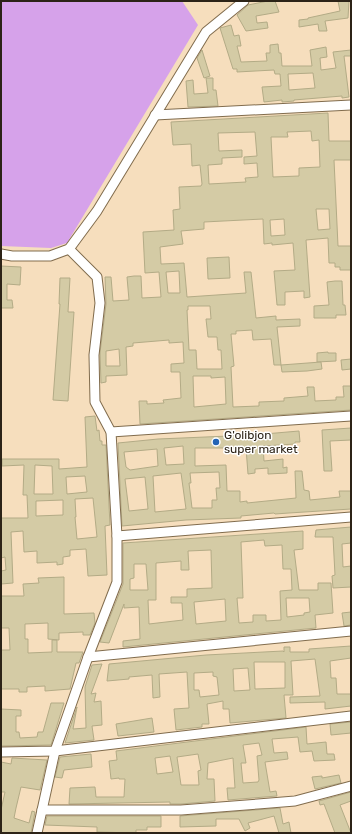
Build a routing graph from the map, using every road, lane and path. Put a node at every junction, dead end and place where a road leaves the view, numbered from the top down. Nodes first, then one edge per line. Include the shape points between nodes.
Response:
1 (244, 1) edge
2 (351, 105) edge
3 (155, 115) junction
4 (69, 250) junction
5 (1, 254) edge
6 (351, 416) edge
7 (111, 432) junction
8 (351, 517) edge
9 (117, 536) junction
10 (351, 631) edge
11 (88, 657) junction
12 (351, 716) edge
13 (55, 751) junction
14 (1, 752) edge
15 (351, 786) edge
16 (42, 810) junction
17 (37, 833) edge

1 - 3 street via 206,32
2 - 3 street
3 - 4 street via 97,211
4 - 5 street via 50,256
4 - 7 street via 97,277 100,303 94,355 95,402
6 - 7 street
7 - 9 street
8 - 9 street
9 - 11 street via 117,582
10 - 11 street
11 - 13 street
12 - 13 street
13 - 14 street
13 - 16 street
15 - 16 street via 295,801 250,805 181,810
16 - 17 street

